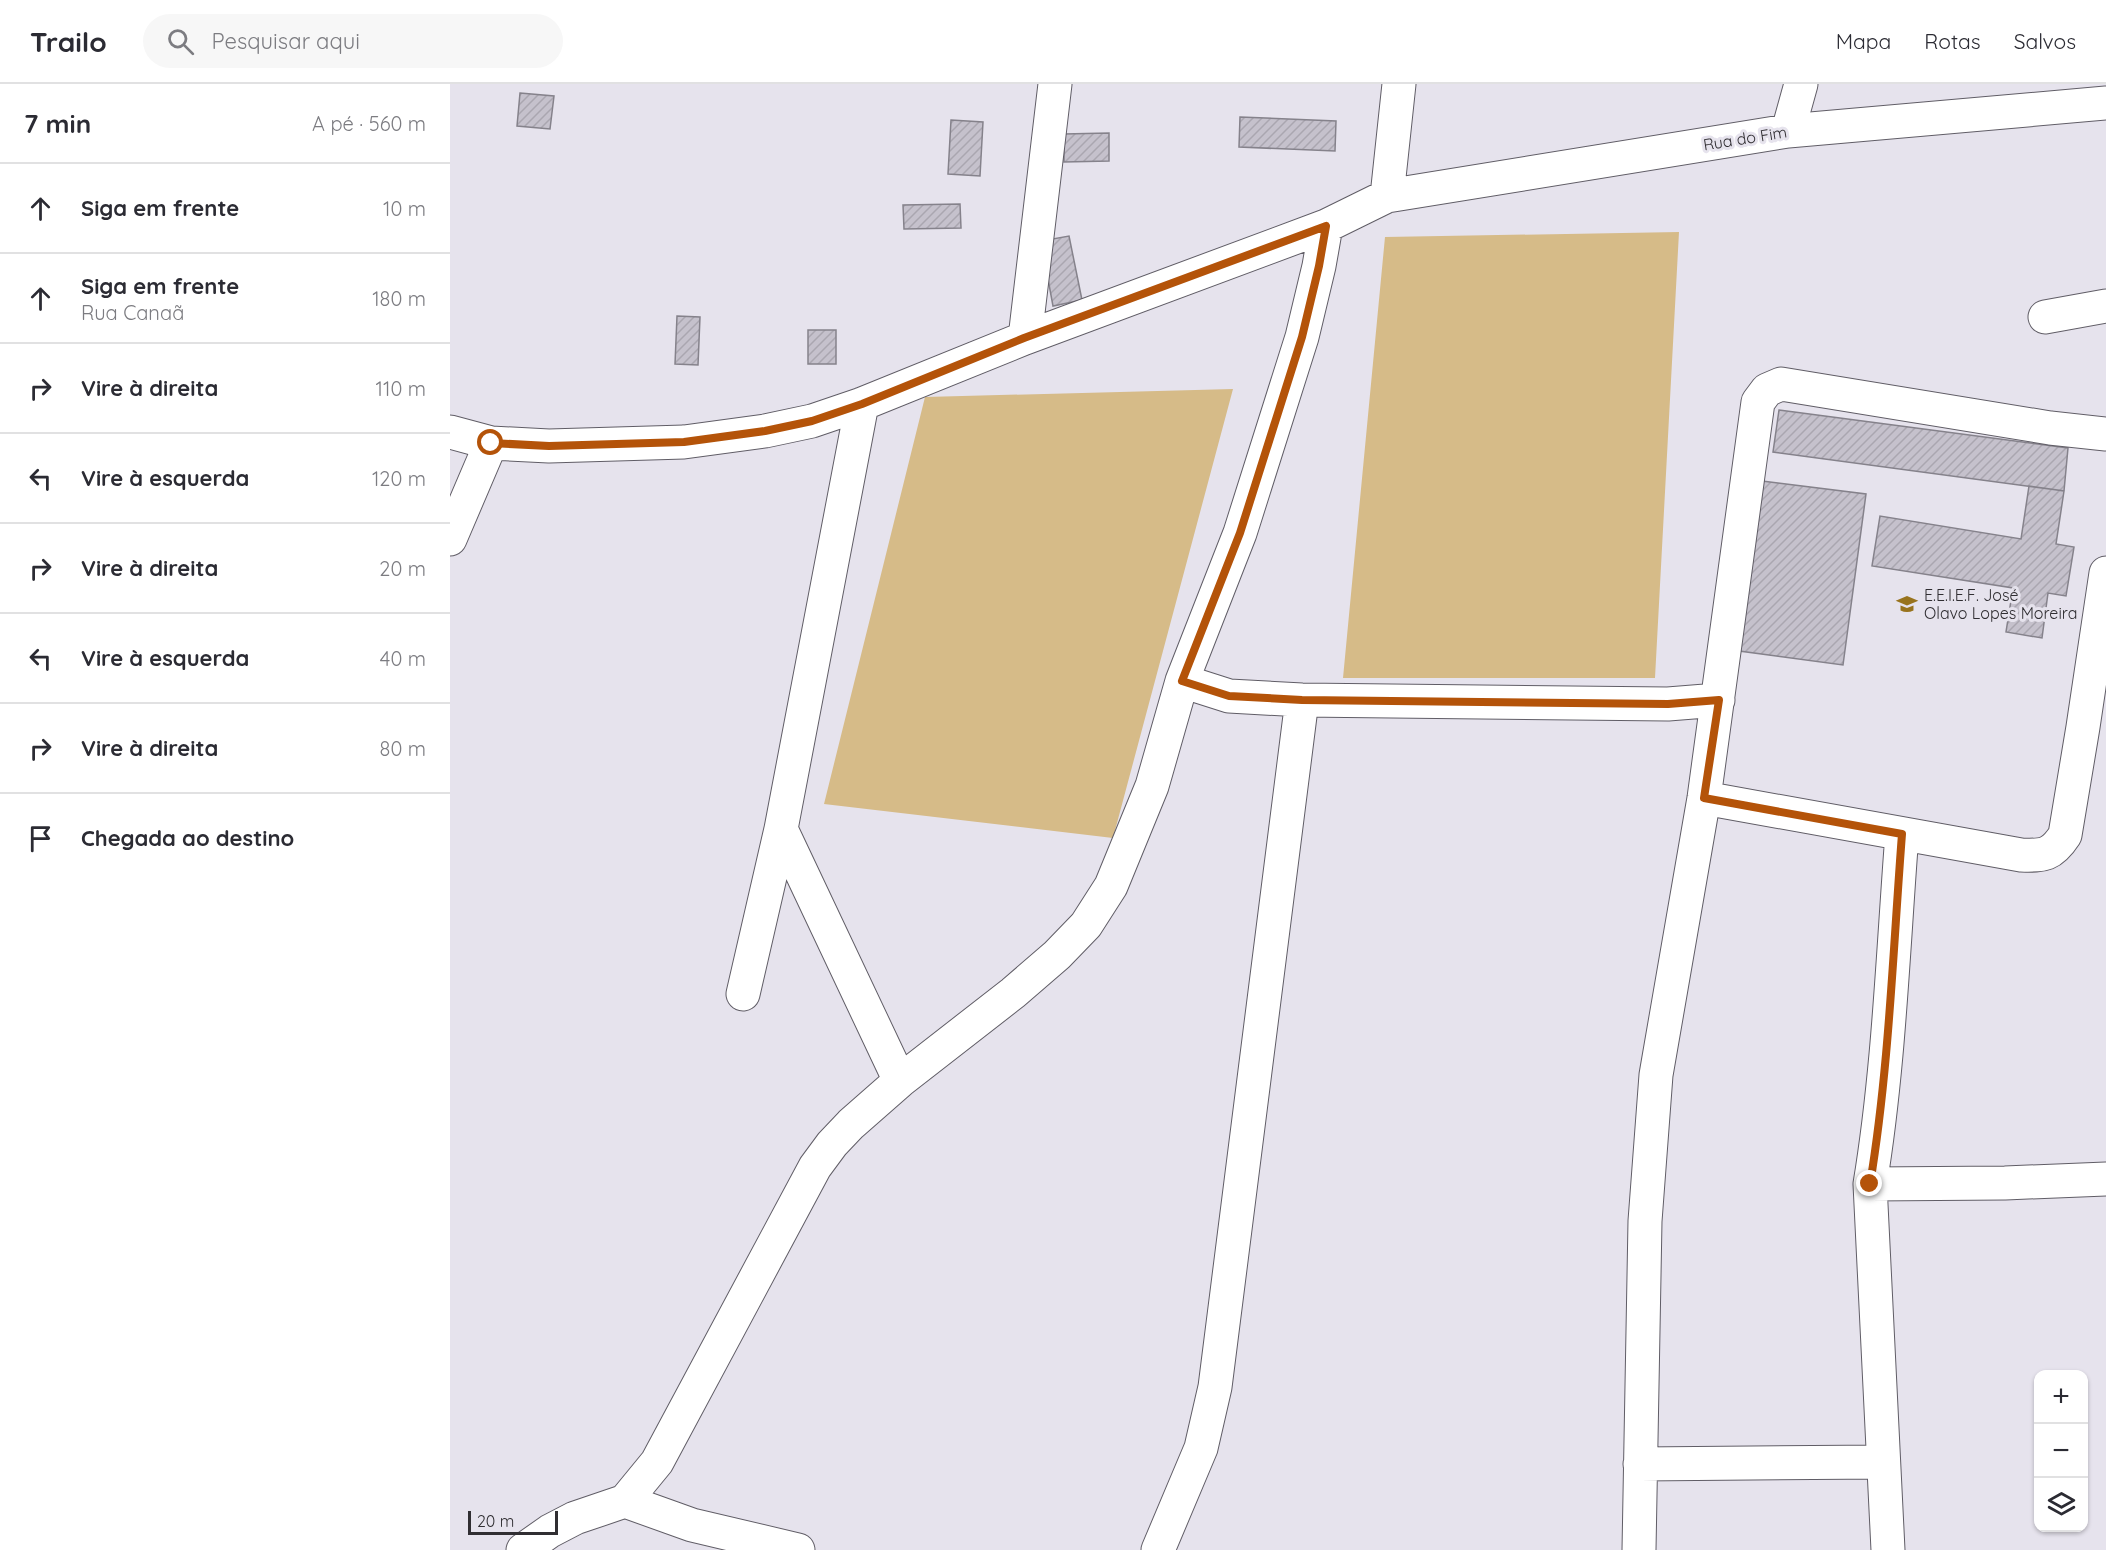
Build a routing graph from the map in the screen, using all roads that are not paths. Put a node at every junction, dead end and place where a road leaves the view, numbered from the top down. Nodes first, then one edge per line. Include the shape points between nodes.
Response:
1 (1055, 84) edge
2 (1399, 84) edge
3 (1801, 84) edge
4 (2106, 103) edge
5 (1788, 131) junction
6 (1387, 196) junction
7 (1326, 226) junction
8 (2106, 306) edge
9 (2045, 317) dead end
10 (1024, 338) junction
11 (862, 404) junction
12 (450, 432) edge
13 (2106, 434) edge
14 (491, 443) junction
15 (450, 539) edge
16 (2106, 573) edge
17 (1182, 681) junction
18 (1302, 700) junction
19 (1719, 700) junction
20 (2095, 728) edge
21 (1704, 798) junction
22 (781, 829) junction
23 (1902, 834) junction
24 (743, 994) dead end
25 (900, 1081) junction
26 (2106, 1179) edge
27 (1870, 1184) junction
28 (1882, 1462) junction
29 (1640, 1464) junction
30 (625, 1501) junction
31 (523, 1550) edge
32 (798, 1550) edge
33 (1158, 1550) edge
34 (1639, 1550) edge
35 (1888, 1550) edge

1 - 10 street
2 - 6 street
3 - 5 street
4 - 5 street, Rua do Fim
5 - 6 street, Rua do Fim
6 - 7 street, Rua do Fim
7 - 10 street, Rua do Fim
7 - 17 street via 1296,357 1240,533
8 - 9 street
10 - 11 street, Rua do Fim
11 - 14 street, Rua do Fim via 812,421 684,442 549,446
11 - 22 street
12 - 14 street, Rua do Fim
13 - 19 street via 1781,384 1767,390 1758,402
14 - 15 street
16 - 20 street
17 - 18 street via 1229,696
17 - 25 street via 1152,786 1111,886 1086,925 1013,993
18 - 19 street via 1668,704
18 - 33 street via 1215,1387 1201,1448
19 - 21 street
20 - 23 street via 2065,835 2056,849 2041,855 2021,855
21 - 23 street
21 - 29 street via 1660,1042 1652,1110 1645,1221
22 - 24 street
22 - 25 street
23 - 27 street via 1884,1067
25 - 30 street via 832,1143 815,1167 657,1462
26 - 27 street
27 - 28 street
28 - 29 street
28 - 35 street
29 - 34 street
30 - 31 street via 575,1518
30 - 32 street via 692,1525

